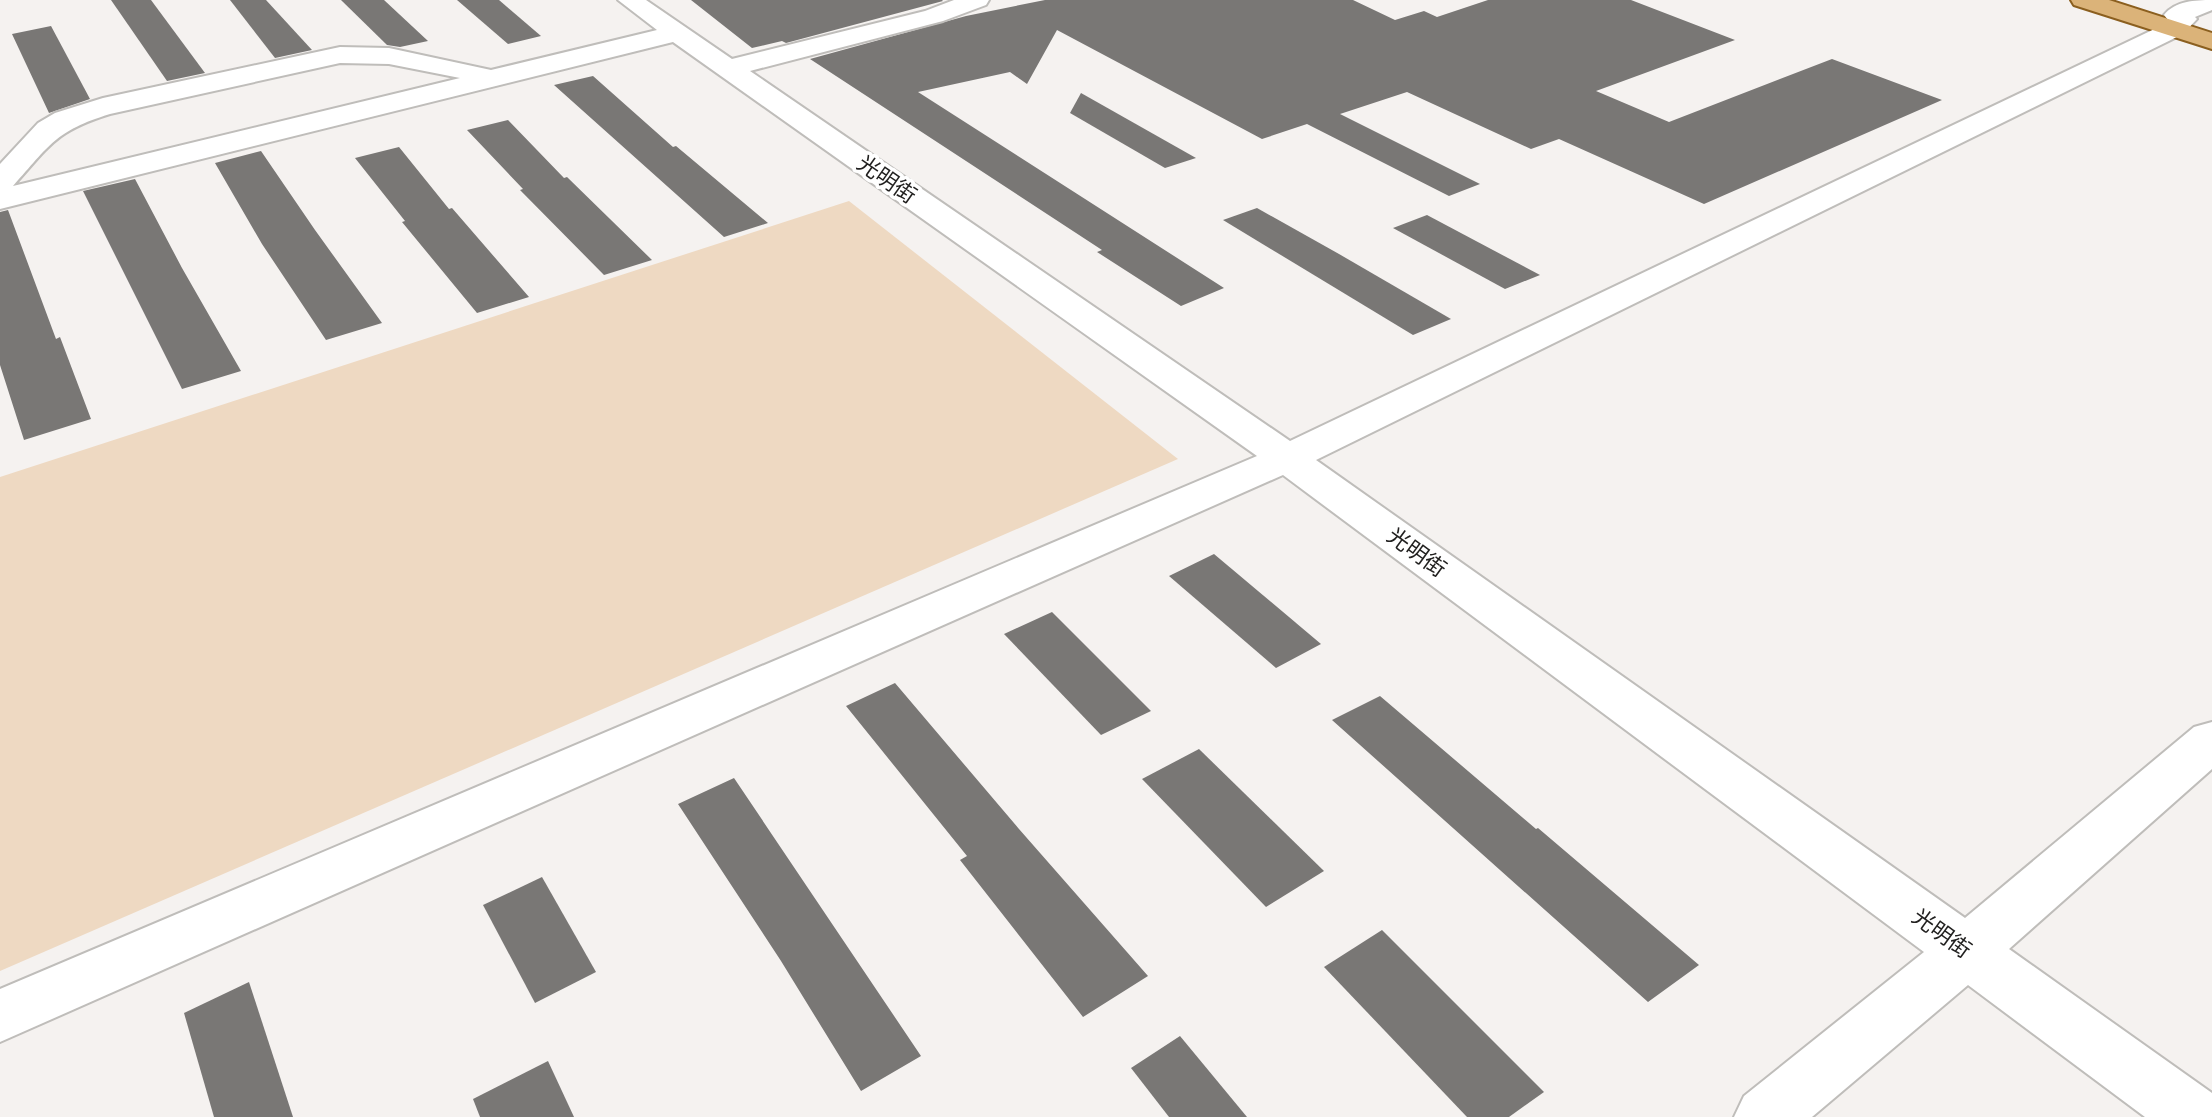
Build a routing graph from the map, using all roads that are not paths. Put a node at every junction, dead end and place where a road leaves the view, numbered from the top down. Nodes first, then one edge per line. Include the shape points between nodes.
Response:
1 (630, 0) edge
2 (877, 0) edge
3 (977, 0) edge
4 (2083, 0) edge
5 (2122, 0) edge
6 (909, 22) junction
7 (2199, 23) edge
8 (678, 33) junction
9 (728, 68) junction
10 (498, 77) junction
11 (0, 182) edge
12 (0, 199) edge
13 (1287, 458) junction
14 (2212, 740) edge
15 (1967, 951) junction
16 (0, 1016) edge
17 (1766, 1117) edge
18 (2195, 1117) edge

1 - 8 street, 光明街
2 - 6 street
3 - 6 street
4 - 7 main road
5 - 7 main road
6 - 9 street
7 - 13 street
8 - 9 street, 光明街
8 - 10 street
9 - 13 street, 光明街
10 - 11 street via 389,56 340,55 65,119 48,129
10 - 12 street
13 - 15 street, 光明街
13 - 16 street
14 - 15 street
15 - 17 street
15 - 18 street, 光明街

